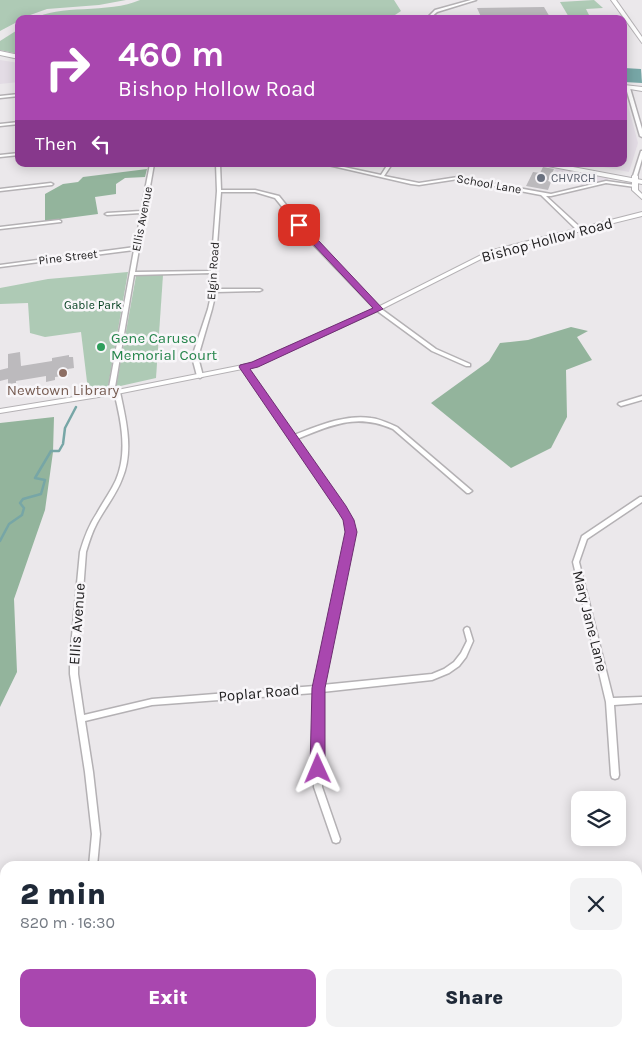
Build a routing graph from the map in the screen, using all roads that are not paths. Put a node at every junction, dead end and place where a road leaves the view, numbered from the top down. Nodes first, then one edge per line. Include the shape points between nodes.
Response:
1 (474, 0) edge
2 (613, 0) edge
3 (618, 0) edge
4 (432, 15) edge
5 (624, 15) edge
6 (627, 20) edge
7 (642, 34) edge
8 (642, 41) edge
9 (0, 53) edge
10 (15, 56) edge
11 (0, 58) edge
12 (15, 60) edge
13 (627, 89) edge
14 (642, 90) edge
15 (627, 92) edge
16 (15, 95) edge
17 (0, 97) edge
18 (15, 124) edge
19 (0, 126) edge
20 (642, 136) edge
21 (642, 152) edge
22 (15, 154) edge
23 (0, 156) edge
24 (152, 167) edge
25 (218, 167) edge
26 (340, 167) edge
27 (388, 167) edge
28 (565, 167) edge
29 (588, 167) edge
30 (382, 176) junction
31 (638, 180) edge
32 (51, 184) dead end
33 (0, 190) edge
34 (219, 190) junction
35 (542, 194) junction
36 (642, 197) edge
37 (144, 212) junction
38 (107, 214) dead end
39 (642, 214) edge
40 (59, 221) dead end
41 (0, 228) edge
42 (580, 230) junction
43 (136, 248) junction
44 (0, 266) edge
45 (213, 272) junction
46 (132, 274) junction
47 (214, 290) junction
48 (260, 290) dead end
49 (378, 309) junction
50 (468, 365) dead end
51 (244, 367) junction
52 (200, 376) junction
53 (114, 392) junction
54 (642, 398) edge
55 (621, 404) dead end
56 (0, 411) edge
57 (294, 438) junction
58 (470, 490) dead end
59 (642, 499) edge
60 (467, 630) dead end
61 (318, 688) junction
62 (642, 700) edge
63 (610, 702) junction
64 (81, 719) junction
65 (615, 775) dead end
66 (336, 839) dead end
67 (93, 861) edge

1 - 4 street
2 - 5 main road
3 - 7 main road
6 - 8 main road
9 - 10 main road
11 - 12 main road
13 - 14 main road
15 - 20 street
16 - 17 street
18 - 19 street
21 - 31 street
22 - 23 street
24 - 37 street, Ellis Avenue
25 - 34 street, Elgin Road
26 - 30 street, School Lane
27 - 30 street
28 - 31 main road
29 - 31 main road
30 - 35 street, School Lane via 419,184 458,178
31 - 35 street via 606,182 551,195
31 - 36 street via 635,190
32 - 33 street
34 - 45 street, Elgin Road
34 - 49 street via 255,190 277,198 310,238
35 - 42 street, School Lane
37 - 38 street
37 - 43 street, Ellis Avenue
39 - 42 street, Bishop Hollow Road
40 - 41 street
42 - 49 street, Bishop Hollow Road via 491,252
43 - 44 street, Pine Street
43 - 46 street, Ellis Avenue
45 - 46 street
45 - 47 street, Elgin Road
46 - 53 street, Ellis Avenue
47 - 48 street
47 - 52 street, Elgin Road via 195,357
49 - 50 street via 434,350
49 - 51 street, Bishop Hollow Road via 255,365
51 - 52 street, Bishop Hollow Road
51 - 57 street
52 - 53 street, Bishop Hollow Road
53 - 56 street, Bishop Hollow Road
53 - 64 street, Ellis Avenue via 124,422 126,456 124,469 87,536 83,552 74,674
54 - 55 street
57 - 58 street via 350,419 385,422
57 - 61 street via 342,509 351,532
59 - 63 street, Mary Jane Lane via 584,538 576,562
60 - 61 street, Poplar Road via 470,641 461,661 449,671 432,677
61 - 64 street, Poplar Road via 152,702
61 - 66 street via 318,787
62 - 63 street
63 - 65 street, Mary Jane Lane
64 - 67 street, Ellis Avenue via 96,834

